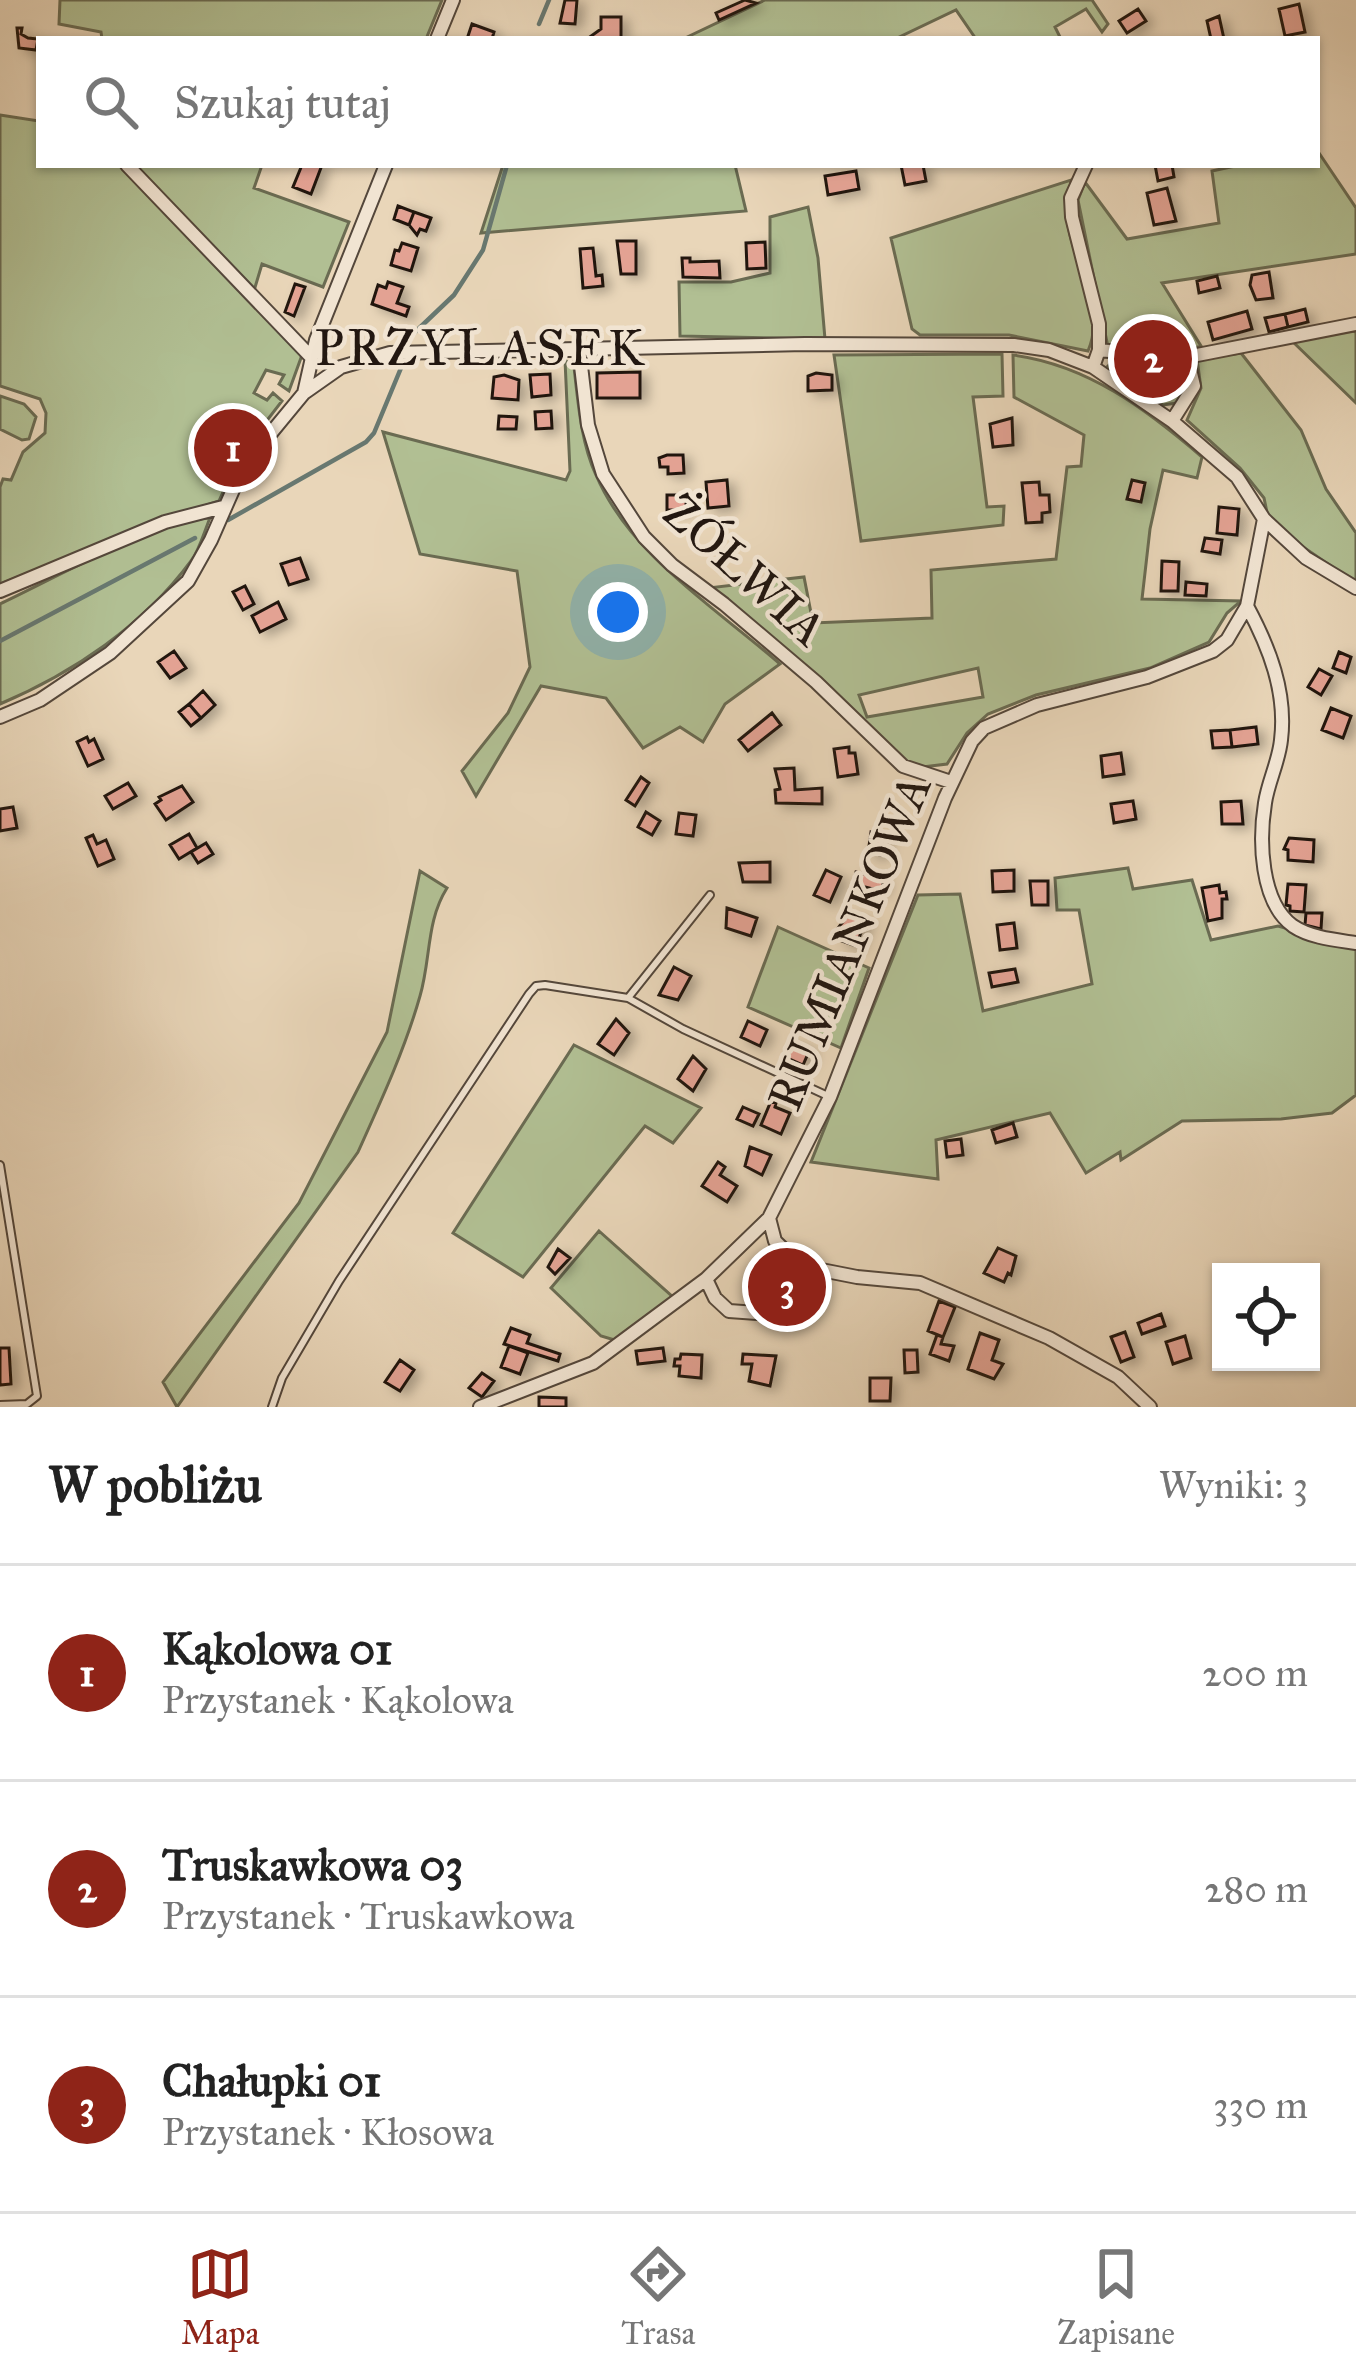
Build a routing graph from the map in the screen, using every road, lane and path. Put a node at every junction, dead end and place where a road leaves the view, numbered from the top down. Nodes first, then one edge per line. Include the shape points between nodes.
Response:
1 (453, 0) edge
2 (438, 36) edge
3 (130, 168) edge
4 (385, 168) edge
5 (1085, 168) edge
6 (1356, 324) edge
7 (579, 350) junction
8 (1099, 350) junction
9 (1186, 357) junction
10 (312, 358) junction
11 (1093, 367) junction
12 (304, 393) junction
13 (1172, 421) junction
14 (223, 507) junction
15 (1264, 519) junction
16 (1356, 588) edge
17 (0, 591) edge
18 (1247, 606) junction
19 (0, 716) edge
20 (951, 782) junction
21 (710, 895) dead end
22 (1356, 943) edge
23 (628, 998) junction
24 (830, 1097) junction
25 (0, 1165) edge
26 (769, 1218) junction
27 (780, 1249) junction
28 (706, 1279) junction
29 (0, 1405) edge
30 (272, 1407) edge
31 (480, 1407) edge
32 (1150, 1407) edge

1 - 2 street
3 - 10 street
4 - 10 street
5 - 8 street via 1072,218
6 - 9 street
7 - 11 street via 1013,345
7 - 12 street via 390,353 341,367
7 - 20 street, ŻÓŁWIA via 603,474 644,537 903,766
8 - 9 street
8 - 11 street
9 - 13 street via 1194,386
10 - 12 street
11 - 13 street
12 - 14 street via 243,467
13 - 15 street via 1237,477
14 - 17 street via 165,522
14 - 19 street via 188,581 140,628 40,700
15 - 16 street
15 - 18 street, RUMIANKOWA
18 - 20 street, RUMIANKOWA via 1214,651 984,728
18 - 22 street via 1279,691 1281,741 1262,833 1269,887 1291,925
20 - 24 street, RUMIANKOWA
21 - 23 lane
23 - 24 lane
23 - 30 lane via 545,985 529,994 318,1313
24 - 26 street, RUMIANKOWA
25 - 29 lane via 37,1396
26 - 27 street
26 - 28 street, RUMIANKOWA
27 - 28 street via 771,1297 757,1312 729,1312
27 - 32 street via 801,1266 920,1283 1049,1338 1118,1377
28 - 31 street, RUMIANKOWA via 593,1363

